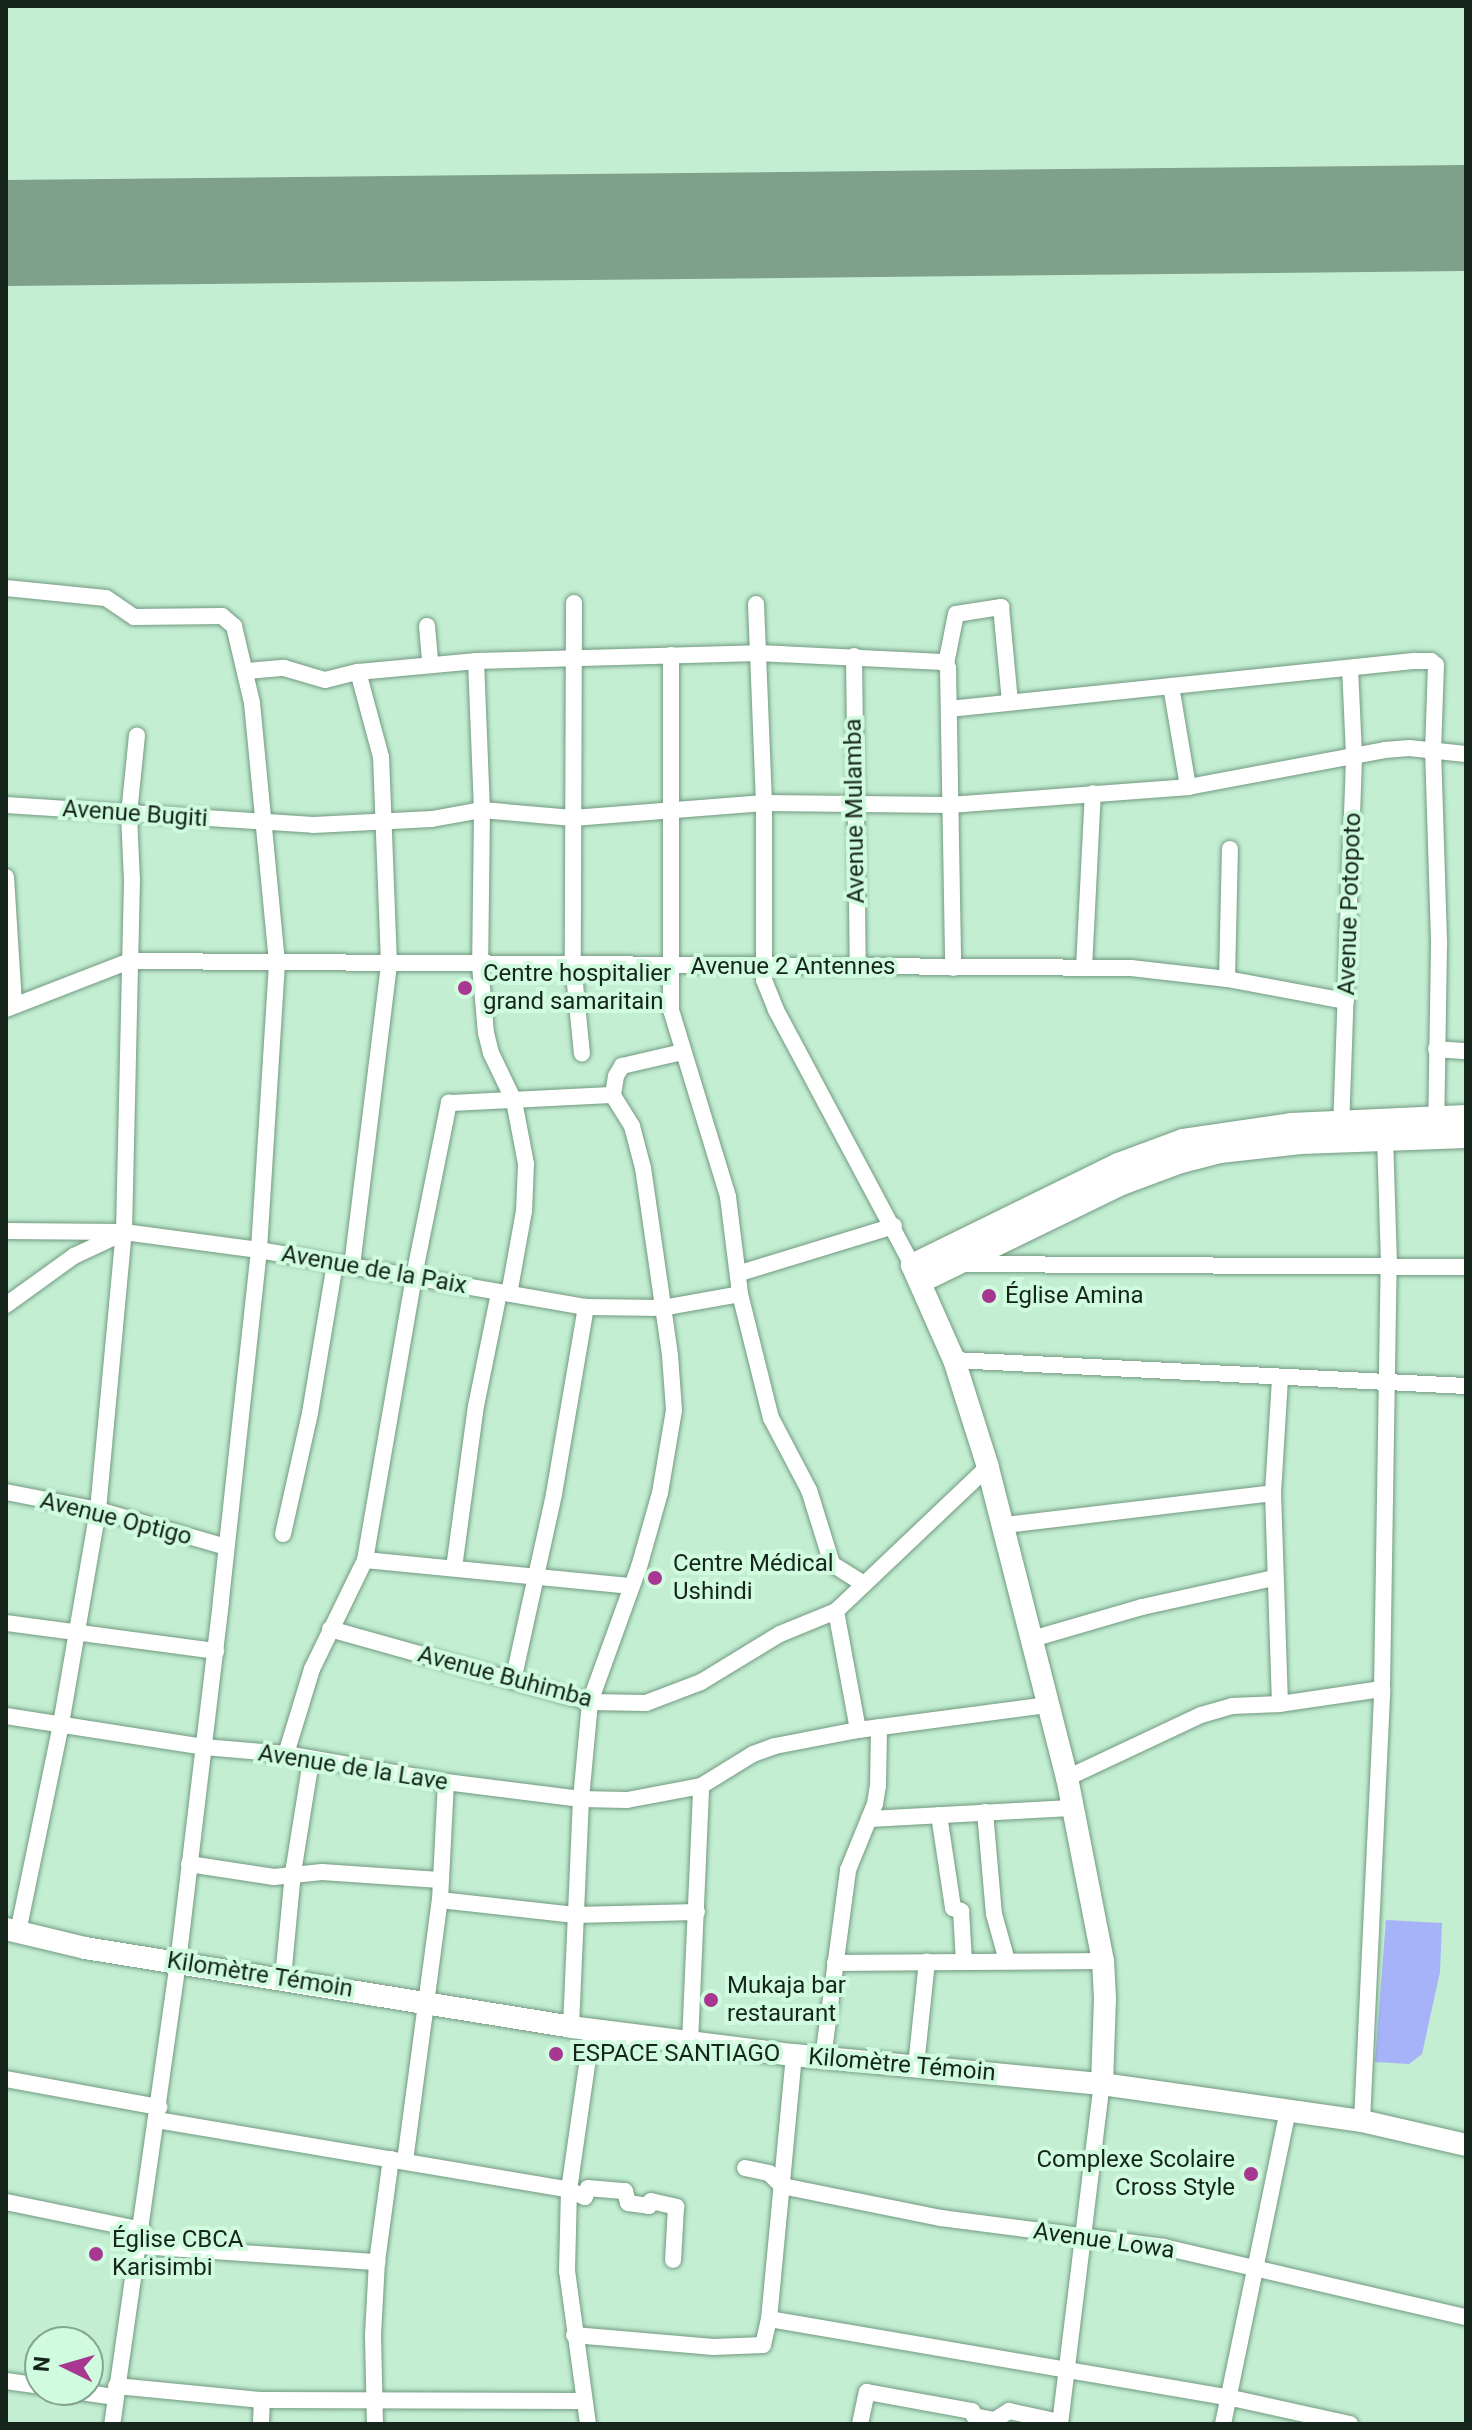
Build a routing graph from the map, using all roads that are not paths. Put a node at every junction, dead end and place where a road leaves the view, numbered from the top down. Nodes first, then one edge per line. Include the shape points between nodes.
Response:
1 (6, 588) edge
2 (574, 603) dead end
3 (756, 604) dead end
4 (427, 626) dead end
5 (758, 653) junction
6 (671, 655) junction
7 (854, 656) junction
8 (573, 659) junction
9 (476, 661) junction
10 (430, 664) junction
11 (946, 664) junction
12 (1350, 668) junction
13 (247, 671) junction
14 (358, 672) junction
15 (1171, 686) junction
16 (1010, 702) junction
17 (949, 709) junction
18 (137, 735) dead end
19 (1433, 749) junction
20 (1466, 754) edge
21 (1354, 755) junction
22 (1188, 787) junction
23 (1093, 793) junction
24 (764, 803) junction
25 (854, 803) junction
26 (6, 805) edge
27 (951, 805) junction
28 (482, 810) junction
29 (668, 810) junction
30 (129, 814) junction
31 (573, 818) junction
32 (383, 822) junction
33 (264, 824) junction
34 (1230, 849) dead end
35 (6, 877) edge
36 (130, 961) junction
37 (277, 963) junction
38 (389, 964) junction
39 (573, 964) junction
40 (480, 965) junction
41 (670, 967) junction
42 (762, 967) junction
43 (858, 967) junction
44 (953, 968) junction
45 (1084, 968) junction
46 (8, 973) edge
47 (1227, 979) junction
48 (1346, 1001) junction
49 (10, 1006) edge
50 (1436, 1049) junction
51 (1466, 1051) edge
52 (682, 1052) junction
53 (582, 1054) dead end
54 (613, 1095) junction
55 (514, 1101) junction
56 (1466, 1116) edge
57 (1436, 1127) junction
58 (1341, 1130) junction
59 (1466, 1137) edge
60 (1385, 1139) junction
61 (1156, 1147) junction
62 (1165, 1168) junction
63 (894, 1226) junction
64 (6, 1231) edge
65 (124, 1232) junction
66 (259, 1250) junction
67 (953, 1264) junction
68 (1389, 1264) junction
69 (343, 1265) junction
70 (1466, 1267) edge
71 (740, 1273) junction
72 (916, 1274) junction
73 (414, 1276) junction
74 (504, 1294) junction
75 (740, 1294) junction
76 (6, 1305) edge
77 (586, 1307) junction
78 (662, 1308) junction
79 (954, 1360) junction
80 (1280, 1379) junction
81 (1387, 1383) junction
82 (1466, 1386) edge
83 (988, 1467) junction
84 (6, 1492) edge
85 (1273, 1493) junction
86 (98, 1510) junction
87 (1005, 1525) junction
88 (283, 1534) dead end
89 (226, 1547) junction
90 (365, 1560) junction
91 (454, 1568) junction
92 (538, 1575) junction
93 (1274, 1578) junction
94 (864, 1584) junction
95 (632, 1586) junction
96 (836, 1611) junction
97 (6, 1623) edge
98 (330, 1629) junction
99 (77, 1632) junction
100 (1032, 1639) junction
101 (216, 1651) junction
102 (513, 1681) junction
103 (1382, 1689) junction
104 (590, 1702) junction
105 (1280, 1704) junction
106 (1048, 1705) junction
107 (6, 1716) edge
108 (61, 1724) junction
109 (879, 1727) junction
110 (858, 1730) junction
111 (204, 1747) junction
112 (286, 1754) junction
113 (311, 1760) junction
114 (1067, 1778) junction
115 (446, 1782) junction
116 (701, 1786) junction
117 (581, 1799) junction
118 (1072, 1808) junction
119 (985, 1812) junction
120 (939, 1815) junction
121 (869, 1819) junction
122 (189, 1864) junction
123 (293, 1873) junction
124 (440, 1880) junction
125 (440, 1900) junction
126 (697, 1912) junction
127 (575, 1915) junction
128 (12, 1930) edge
129 (1007, 1961) junction
130 (1103, 1961) junction
131 (178, 1962) junction
132 (927, 1962) junction
133 (964, 1962) junction
134 (835, 1963) junction
135 (283, 1978) junction
136 (426, 2001) junction
137 (581, 2029) junction
138 (690, 2043) junction
139 (794, 2055) junction
140 (823, 2058) junction
141 (916, 2066) junction
142 (6, 2079) edge
143 (1102, 2084) junction
144 (1288, 2109) junction
145 (158, 2113) junction
146 (1362, 2121) junction
147 (1466, 2145) edge
148 (398, 2160) junction
149 (745, 2168) dead end
150 (782, 2186) junction
151 (569, 2190) junction
152 (6, 2202) edge
153 (141, 2238) junction
154 (1085, 2239) junction
155 (673, 2260) dead end
156 (377, 2262) junction
157 (1254, 2269) junction
158 (1466, 2317) edge
159 (769, 2319) junction
160 (574, 2335) junction
161 (1069, 2368) junction
162 (104, 2391) edge
163 (115, 2391) junction
164 (1227, 2397) junction
165 (262, 2400) junction
166 (582, 2401) junction
167 (374, 2402) junction
168 (1060, 2423) edge
169 (112, 2424) edge
170 (261, 2424) edge
171 (375, 2424) edge
172 (588, 2424) edge
173 (860, 2424) edge
174 (1223, 2424) edge
175 (1350, 2424) edge

1 - 13 street via 106,598 134,617 222,616 234,626
2 - 8 street
3 - 5 street
4 - 10 street
5 - 6 street
5 - 7 street
5 - 24 street
6 - 8 street
6 - 29 street
7 - 11 street
7 - 25 street, Avenue Mulamba
8 - 9 street
8 - 31 street
9 - 10 street
9 - 28 street
10 - 14 street
11 - 16 street via 956,614 1001,607
11 - 17 street
12 - 15 street
12 - 19 street via 1416,661 1436,665
12 - 21 street, Avenue Potopoto
13 - 14 street via 284,668 325,680
13 - 33 street
14 - 32 street via 381,757
15 - 16 street
15 - 22 street
16 - 17 street
17 - 27 street
18 - 30 street
19 - 20 street, Avenue Bugiti
19 - 21 street, Avenue Bugiti
19 - 50 street via 1439,945
21 - 22 street, Avenue Bugiti
21 - 48 street, Avenue Potopoto
22 - 23 street, Avenue Bugiti
23 - 27 street, Avenue Bugiti
23 - 45 street
24 - 25 street, Avenue Bugiti
24 - 29 street, Avenue Bugiti
24 - 42 street
25 - 27 street, Avenue Bugiti
25 - 43 street, Avenue Mulamba
26 - 30 street, Avenue Bugiti
27 - 44 street
28 - 31 street, Avenue Bugiti
28 - 32 street, Avenue Bugiti
28 - 40 street
29 - 31 street, Avenue Bugiti
29 - 41 street
30 - 33 street, Avenue Bugiti
30 - 36 street
31 - 39 street
32 - 33 street, Avenue Bugiti
32 - 38 street
33 - 37 street
34 - 47 street
35 - 46 street
36 - 37 street, Avenue 2 Antennes
36 - 49 street, Avenue 2 Antennes
36 - 65 street
37 - 38 street, Avenue 2 Antennes
37 - 66 street
38 - 40 street, Avenue 2 Antennes
38 - 69 street
39 - 40 street, Avenue 2 Antennes
39 - 41 street, Avenue 2 Antennes
39 - 53 street
40 - 55 street via 491,1053
41 - 42 street, Avenue 2 Antennes
41 - 52 street via 671,1010
42 - 43 street, Avenue 2 Antennes
42 - 63 street via 776,1010
43 - 44 street, Avenue 2 Antennes
44 - 45 street, Avenue 2 Antennes
45 - 47 street, Avenue 2 Antennes
46 - 49 street
47 - 48 street, Avenue 2 Antennes
48 - 58 street, Avenue Potopoto
50 - 51 street
50 - 57 street
52 - 54 street via 622,1066
52 - 71 street via 728,1197
54 - 55 street
54 - 78 street via 632,1126 643,1168
55 - 73 street via 449,1103
55 - 74 street via 526,1164 524,1211
56 - 57 main road
57 - 58 main road
57 - 59 main road
57 - 60 main road
58 - 60 main road
58 - 61 main road via 1237,1129
58 - 62 main road via 1220,1152
60 - 68 street
61 - 62 main road
61 - 72 main road
62 - 67 main road
63 - 71 street
63 - 72 street
64 - 65 street, Avenue de la Paix
65 - 66 street, Avenue de la Paix
65 - 76 street via 74,1256
65 - 86 street
66 - 69 street, Avenue de la Paix
66 - 89 street
67 - 68 street
67 - 72 main road
68 - 70 street
68 - 81 street
69 - 73 street, Avenue de la Paix
69 - 88 street
71 - 75 street
72 - 79 main road
73 - 74 street, Avenue de la Paix
73 - 90 street
74 - 77 street, Avenue de la Paix
74 - 91 street via 476,1406
75 - 78 street, Avenue de la Paix
75 - 94 street via 776,1434 809,1490 829,1559
77 - 78 street, Avenue de la Paix
77 - 92 street
78 - 95 street via 674,1410 660,1493
79 - 80 street
79 - 83 main road
80 - 81 street
80 - 85 street
81 - 82 street
81 - 103 street
83 - 87 main road
83 - 94 street, Avenue Buhimba
84 - 86 street, Avenue Optigo
85 - 87 street
85 - 93 street
86 - 89 street, Avenue Optigo
86 - 99 street
87 - 100 main road
89 - 101 street
90 - 91 street
90 - 98 street
91 - 92 street
92 - 95 street
92 - 102 street
93 - 100 street via 1142,1607
93 - 105 street
94 - 96 street, Avenue Buhimba
95 - 104 street
96 - 104 street, Avenue Buhimba via 780,1634 673,1695 646,1703
96 - 110 street
97 - 99 street
98 - 102 street, Avenue Buhimba
98 - 112 street
99 - 101 street
99 - 108 street
100 - 106 main road
101 - 111 street
102 - 104 street, Avenue Buhimba
103 - 105 street
103 - 146 street
104 - 117 street
105 - 114 street via 1232,1706 1201,1715
106 - 109 street
106 - 114 main road
107 - 108 street, Avenue de la Lave
108 - 111 street, Avenue de la Lave
108 - 128 street
109 - 110 street
109 - 121 street via 878,1786
110 - 116 street via 753,1754
111 - 112 street, Avenue de la Lave
111 - 122 street
112 - 113 street, Avenue de la Lave
113 - 115 street, Avenue de la Lave
113 - 123 street
114 - 118 main road
115 - 117 street, Avenue de la Lave
115 - 124 street
116 - 117 street, Avenue de la Lave via 627,1800
116 - 126 street
117 - 127 street
118 - 119 street
118 - 130 main road
119 - 120 street
119 - 129 street via 994,1914
120 - 121 street
120 - 133 street via 953,1908 961,1911
121 - 134 street via 848,1870
122 - 123 street via 274,1877
122 - 131 street
123 - 124 street
123 - 135 street
124 - 125 street
125 - 127 street
125 - 136 street
126 - 127 street
126 - 138 street
127 - 137 street
128 - 131 main road, Kilomètre Témoin
129 - 130 street
129 - 133 street
130 - 143 main road
131 - 135 main road, Kilomètre Témoin
131 - 145 street
132 - 133 street
132 - 134 street
132 - 141 street
134 - 140 street
135 - 136 main road, Kilomètre Témoin
136 - 137 main road, Kilomètre Témoin
136 - 148 street
137 - 138 main road, Kilomètre Témoin
137 - 151 street
138 - 139 main road, Kilomètre Témoin
139 - 140 main road, Kilomètre Témoin
139 - 150 street
140 - 141 main road, Kilomètre Témoin
141 - 143 main road, Kilomètre Témoin
142 - 145 street
143 - 144 main road, Kilomètre Témoin
143 - 154 street
144 - 146 main road, Kilomètre Témoin
144 - 157 street
145 - 148 street
145 - 153 street
146 - 147 main road, Kilomètre Témoin
148 - 151 street
148 - 156 street
149 - 150 street, Avenue Lowa via 769,2173
150 - 154 street, Avenue Lowa via 941,2218
150 - 159 street
151 - 155 street via 585,2197 588,2188 625,2191 628,2203 676,2207
151 - 160 street via 567,2278
152 - 153 street
153 - 156 street
153 - 163 street
154 - 157 street, Avenue Lowa via 1164,2247
154 - 161 street
156 - 167 street
157 - 158 street, Avenue Lowa
157 - 164 street
159 - 160 street via 763,2345 713,2347
159 - 161 street
160 - 166 street
161 - 164 street
161 - 168 street
162 - 163 street
163 - 165 street
163 - 169 street
164 - 174 street
164 - 175 street
165 - 167 street
165 - 170 street
166 - 167 street
166 - 172 street
167 - 171 street
168 - 173 street via 1009,2411 995,2420 867,2392

